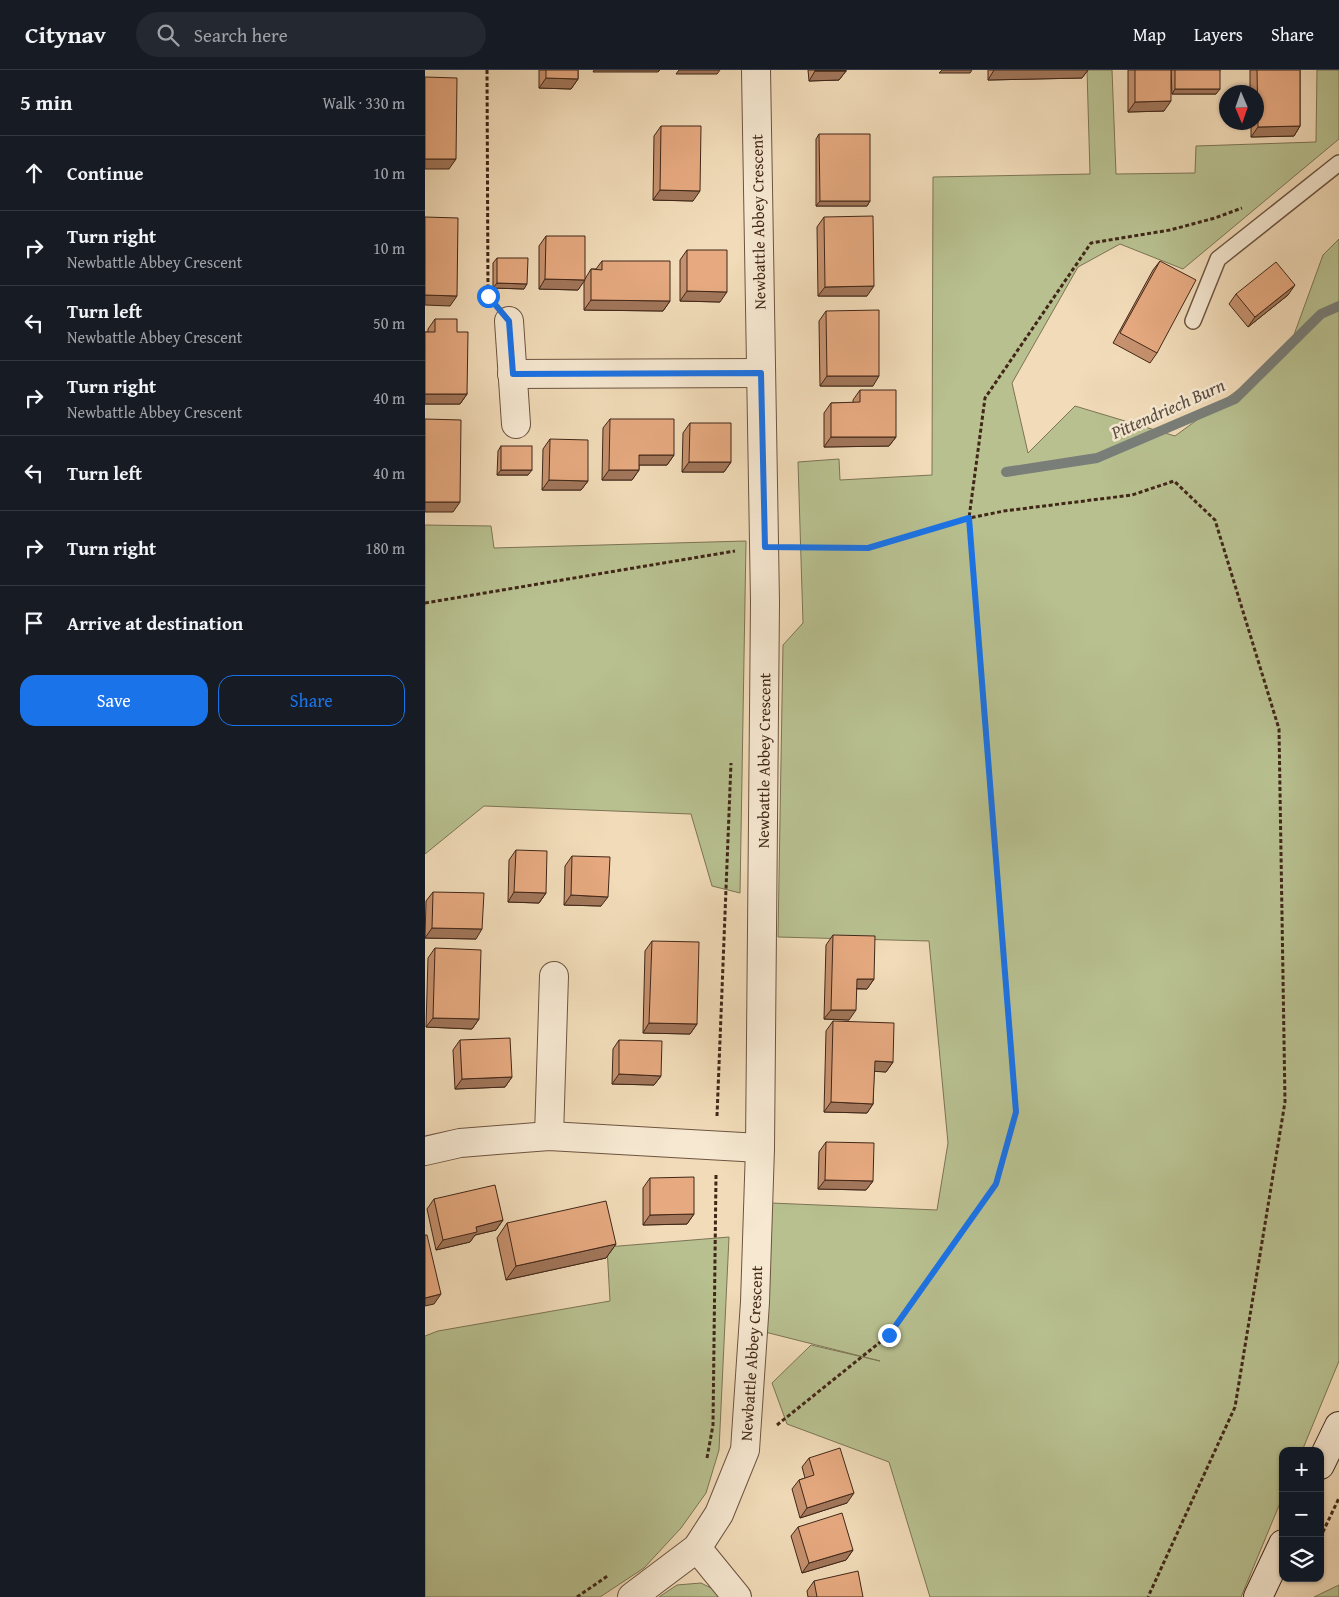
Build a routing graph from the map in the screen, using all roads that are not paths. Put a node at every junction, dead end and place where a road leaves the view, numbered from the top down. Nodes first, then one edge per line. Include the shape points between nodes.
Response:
1 (756, 70) edge
2 (1339, 163) edge
3 (509, 321) road end
4 (1193, 321) dead end
5 (761, 373) junction
6 (513, 374) junction
7 (516, 424) dead end
8 (554, 976) dead end
9 (549, 1136) junction
10 (759, 1148) junction
11 (425, 1151) edge
12 (1339, 1426) edge
13 (1324, 1457) edge
14 (697, 1548) junction
15 (1279, 1552) edge
16 (632, 1597) edge
17 (737, 1597) edge
18 (1258, 1597) edge

1 - 5 street, Newbattle Abbey Crescent
2 - 4 lane via 1218,259
3 - 6 street
5 - 6 street
5 - 10 street, Newbattle Abbey Crescent via 765,602
6 - 7 street
8 - 9 street
9 - 10 street
9 - 11 street via 460,1143
10 - 14 street, Newbattle Abbey Crescent via 755,1302 745,1450 719,1514
12 - 13 street
14 - 16 street, Newbattle Abbey Crescent
14 - 17 street
15 - 18 street

